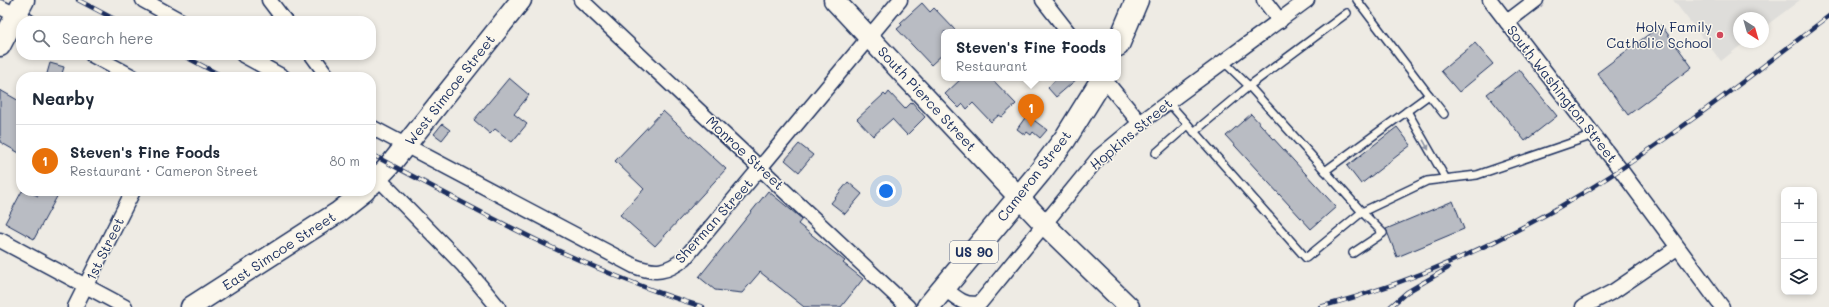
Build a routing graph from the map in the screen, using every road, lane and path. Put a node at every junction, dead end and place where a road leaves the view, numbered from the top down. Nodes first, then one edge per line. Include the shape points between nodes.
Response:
1 (143, 0) edge
2 (269, 0) edge
3 (521, 0) edge
4 (581, 0) edge
5 (834, 0) edge
6 (900, 0) edge
7 (1043, 0) edge
8 (1137, 0) edge
9 (1264, 0) edge
10 (1307, 0) edge
11 (1357, 0) edge
12 (1490, 0) edge
13 (1536, 0) edge
14 (17, 11) edge
15 (1347, 13) dead end
16 (172, 16) edge
17 (281, 16) edge
18 (1280, 21) junction
19 (1506, 22) junction
20 (1066, 29) edge
21 (870, 38) junction
22 (1121, 38) edge
23 (0, 46) edge
24 (101, 60) edge
25 (252, 60) edge
26 (316, 60) edge
27 (1224, 62) junction
28 (124, 72) edge
29 (274, 72) edge
30 (324, 72) edge
31 (1101, 81) edge
32 (1105, 81) edge
33 (1249, 86) junction
34 (1429, 94) junction
35 (1168, 102) junction
36 (1407, 111) junction
37 (1444, 114) dead end
38 (1140, 123) junction
39 (1188, 125) junction
40 (376, 130) edge
41 (1194, 132) junction
42 (1594, 135) junction
43 (405, 146) junction
44 (1156, 153) dead end
45 (761, 168) junction
46 (1325, 171) junction
47 (376, 176) edge
48 (1446, 179) junction
49 (131, 196) edge
50 (356, 196) edge
51 (375, 196) edge
52 (1020, 197) junction
53 (1362, 212) junction
54 (1044, 224) junction
55 (1, 243) edge
56 (1677, 248) junction
57 (1353, 253) dead end
58 (86, 286) junction
59 (944, 288) junction
60 (75, 307) edge
61 (125, 307) edge
62 (191, 307) edge
63 (498, 307) edge
64 (908, 307) edge
65 (928, 307) edge
66 (1129, 307) edge
67 (1583, 307) edge
68 (1722, 307) edge

1 - 16 street
2 - 17 street
3 - 43 street, West Simcoe Street
4 - 45 street, Monroe Street
5 - 21 street, South Pierce Street
6 - 21 street, Sherman Street
7 - 20 street
8 - 22 main road
9 - 18 street
10 - 18 street, Hopkins Street
11 - 34 lane
12 - 19 street, South Washington Street
13 - 19 street
14 - 23 street
15 - 33 lane
18 - 27 street, Hopkins Street
19 - 42 street, South Washington Street
21 - 45 street, Sherman Street
21 - 52 street, South Pierce Street
24 - 28 street
25 - 29 street
26 - 30 street
27 - 33 lane
27 - 35 street, Hopkins Street
31 - 52 main road, Cameron Street / US 90 via 1065,139
32 - 38 street
33 - 41 lane
33 - 46 lane
34 - 36 lane
34 - 37 lane
35 - 38 street, Hopkins Street
35 - 39 lane
36 - 46 lane
36 -> 48 lane
38 - 54 street, Hopkins Street via 1099,157
39 - 41 lane
39 - 44 lane
40 - 43 street, Sherman Street
41 - 53 lane via 1306,258
42 - 48 lane via 1477,175
42 - 56 street, South Washington Street
43 - 45 street, Sherman Street via 634,266 659,272 685,258
43 - 47 street, West Simcoe Street
45 - 64 street, Monroe Street
46 - 53 lane
48 - 53 lane via 1427,181
49 - 58 street, 1st Street
50 - 62 street, East Simcoe Street via 338,213
51 - 63 street via 458,259
52 - 54 street, South Pierce Street
52 - 59 main road, Cameron Street / US 90
53 - 57 lane via 1383,233
54 - 59 street, Hopkins Street via 980,303 965,305
54 - 66 street, South Pierce Street
55 - 58 street
56 - 67 street via 1614,291
56 - 68 street, South Washington Street
58 - 60 street, 1st Street
58 - 61 street
59 - 65 main road, Cameron Street / US 90

